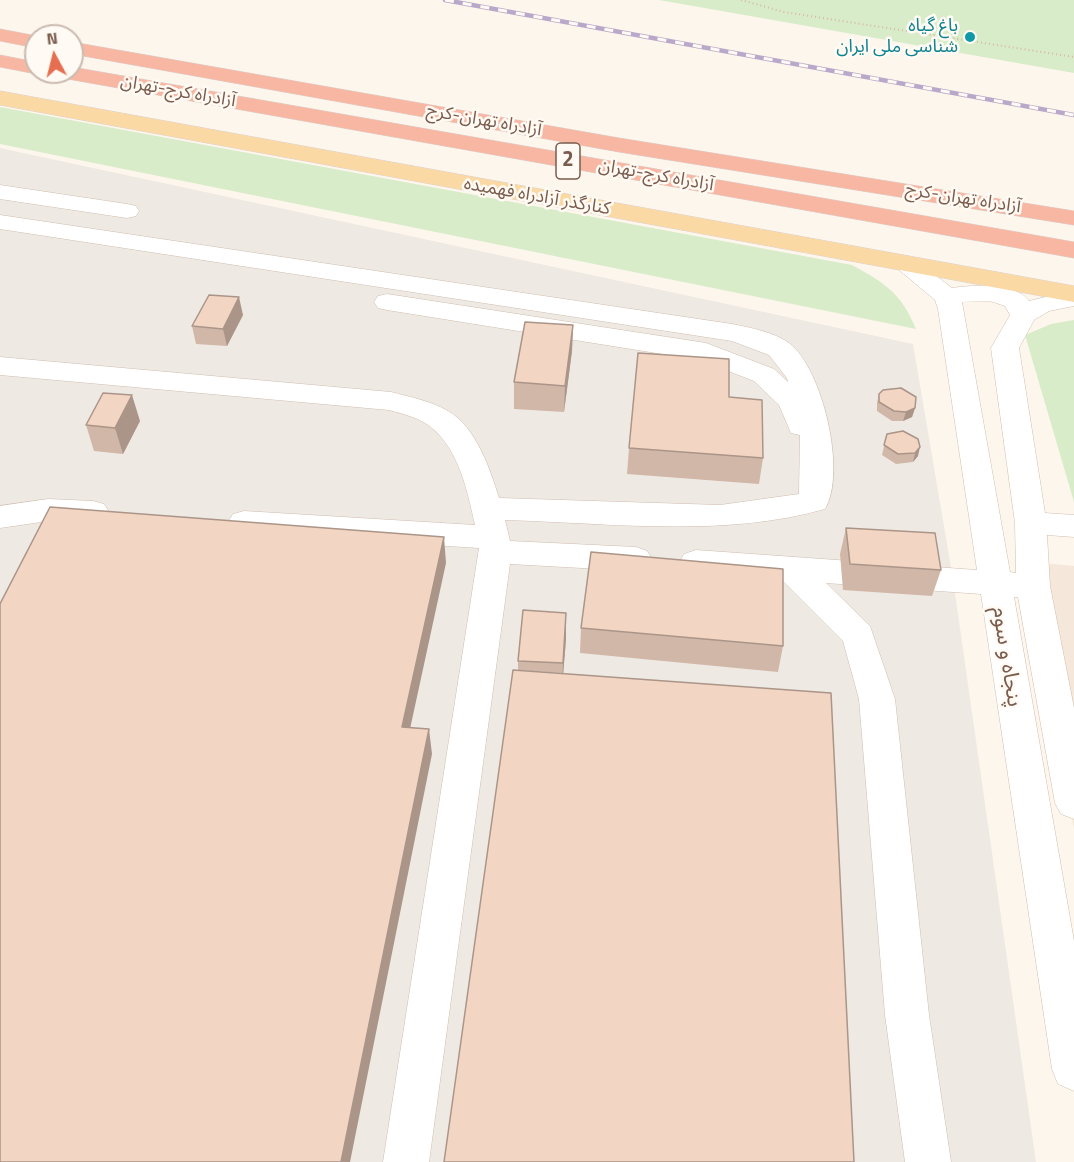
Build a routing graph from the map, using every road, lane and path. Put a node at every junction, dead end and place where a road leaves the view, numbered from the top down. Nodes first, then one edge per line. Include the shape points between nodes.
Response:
1 (741, 0) edge
2 (0, 35) edge
3 (24, 40) edge
4 (84, 50) edge
5 (1074, 57) edge
6 (0, 61) edge
7 (24, 66) edge
8 (84, 76) edge
9 (0, 98) edge
10 (0, 192) edge
11 (127, 211) dead end
12 (1074, 218) edge
13 (0, 222) edge
14 (0, 242) edge
15 (1074, 250) edge
16 (905, 264) junction
17 (1074, 296) edge
18 (947, 297) junction
19 (1023, 315) junction
20 (0, 366) edge
21 (816, 467) junction
22 (487, 508) junction
23 (118, 514) edge
24 (0, 518) edge
25 (212, 520) edge
26 (1031, 523) junction
27 (1074, 526) edge
28 (494, 545) junction
29 (789, 567) junction
30 (994, 584) junction
31 (1033, 586) junction
32 (1061, 670) edge
33 (1074, 800) edge
34 (1074, 1069) edge
35 (406, 1162) edge
36 (928, 1162) edge

1 - 5 path via 784,12
2 - 3 highway
4 - 12 highway, آزادراه تهران-کرج / 2 via 608,143
6 - 7 highway
8 - 15 highway, آزادراه کرج-تهران / 2
9 - 16 main road, کنارگذر آزادراه فهمیده
10 - 11 street
13 - 21 street via 749,337 779,349 794,365 815,420
14 - 21 street via 706,352 764,375 792,401
16 - 17 main road, کنارگذر آزادراه فهمیده
16 - 18 street
17 - 19 street
18 - 19 street via 978,291 998,293 1016,301
18 - 30 street, پنجاه و سوم
19 - 26 street, پنجاه و سوم via 1005,348
20 - 22 street via 391,401 442,420 463,445
21 - 22 street via 814,501 786,509 720,516
22 - 28 street
23 - 24 street via 48,510
25 - 28 street
26 - 27 street
26 - 31 street, پنجاه و سوم
28 - 29 street via 665,561
28 - 35 street
29 - 30 street
29 - 36 street via 858,635 877,699 907,1015
30 - 31 street
30 - 34 street, پنجاه و سوم
31 - 32 street, پنجاه و سوم
32 - 33 street, پنجاه و سوم

